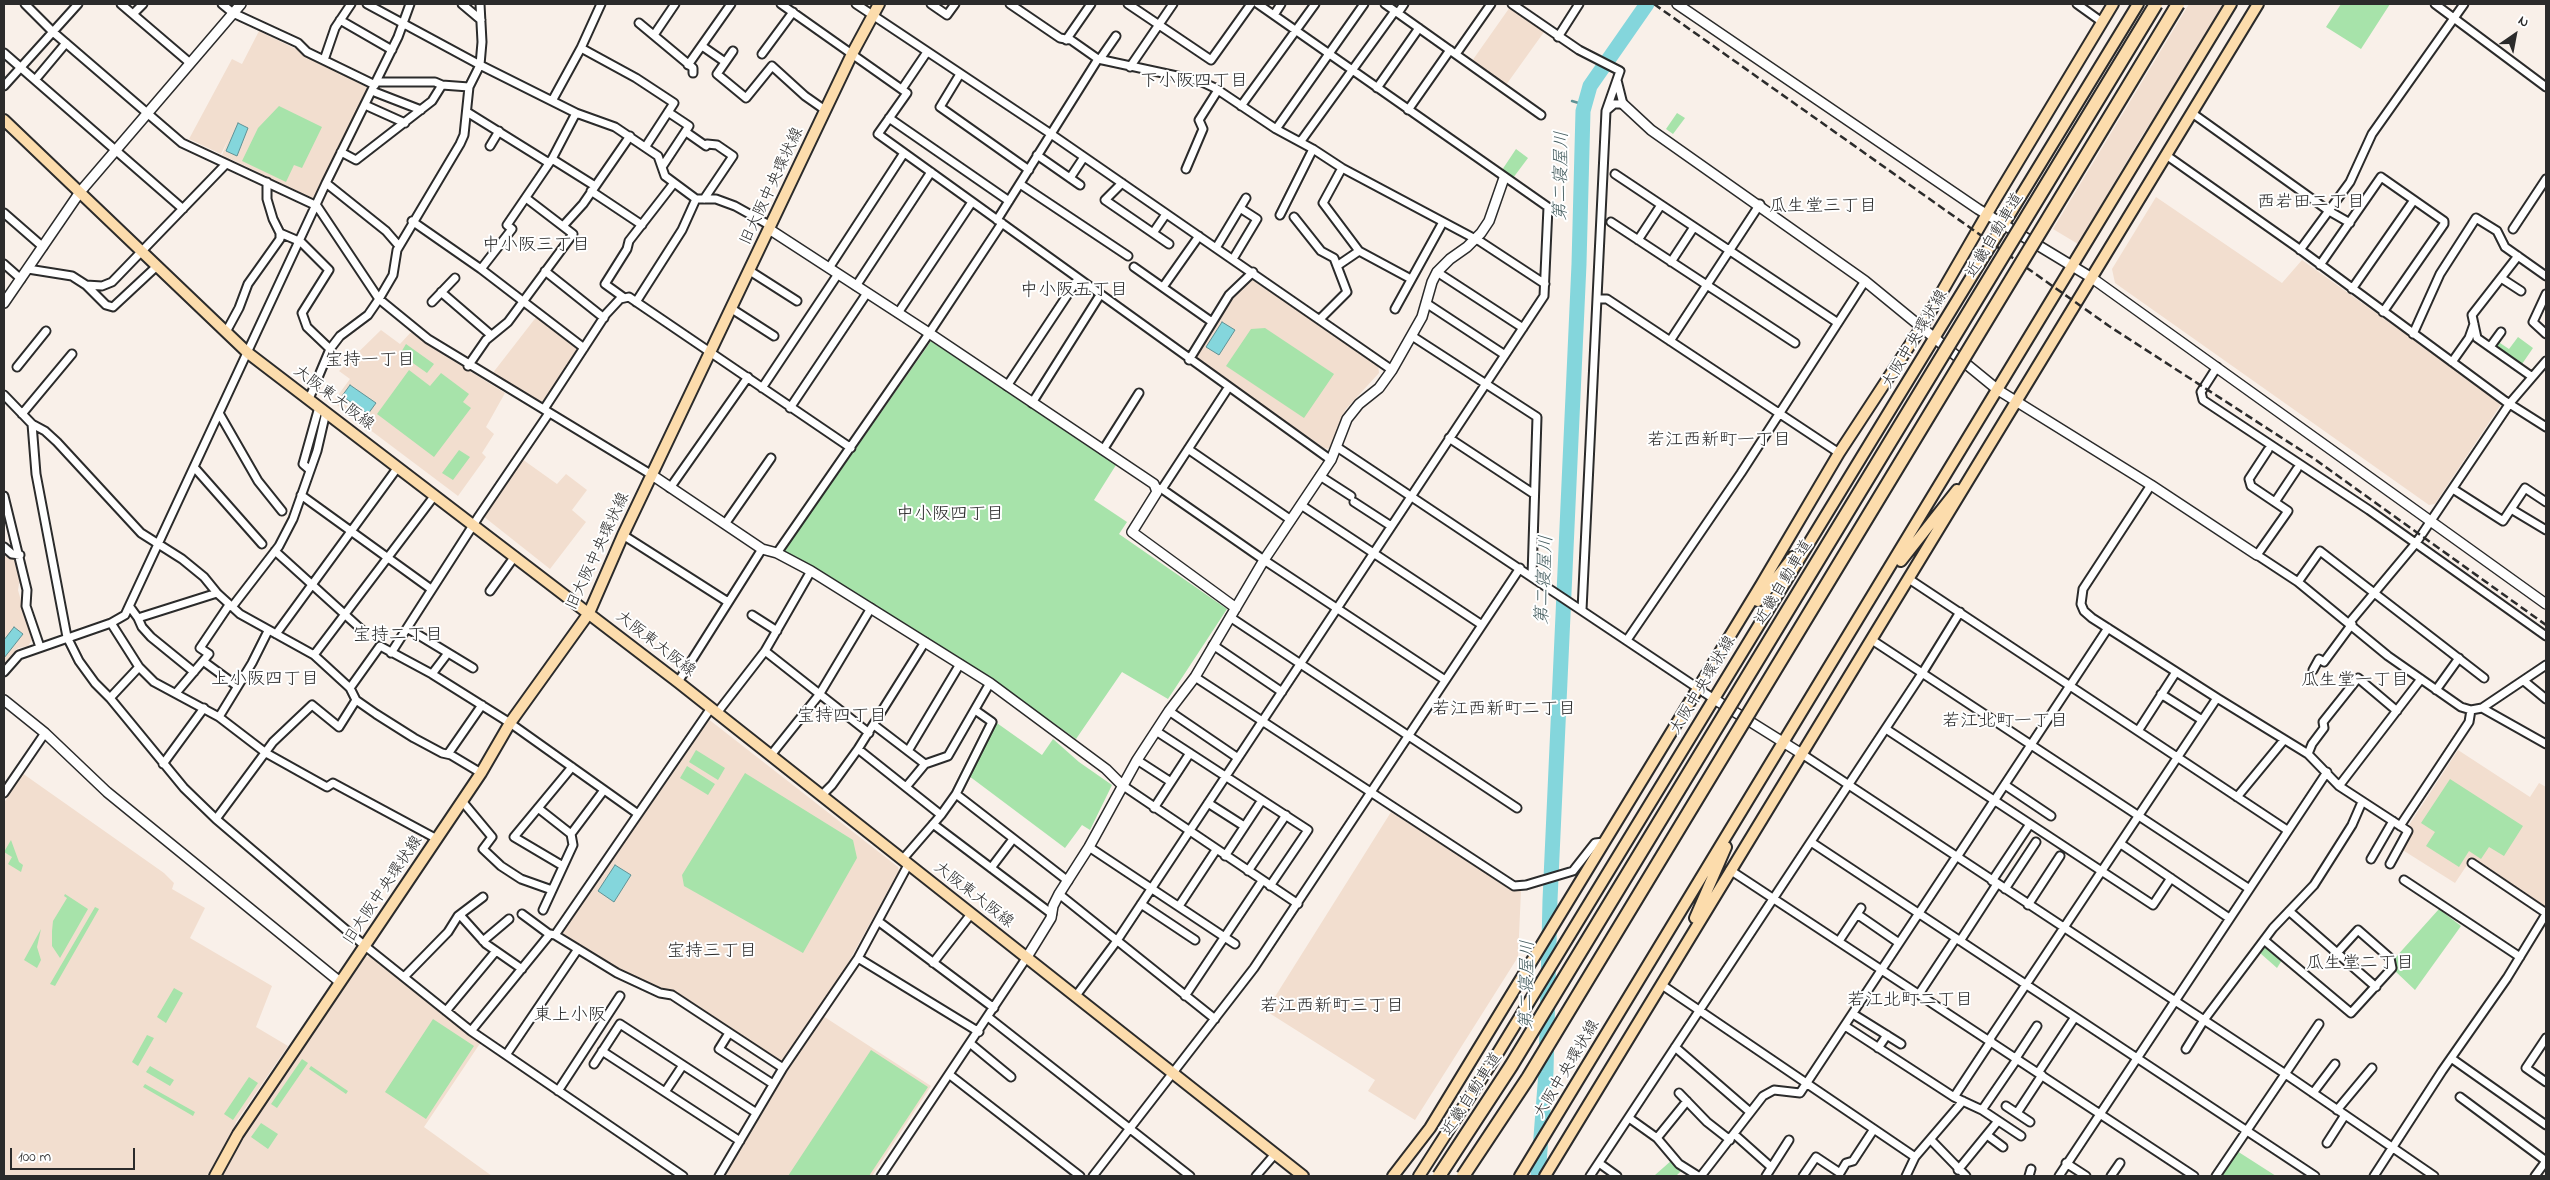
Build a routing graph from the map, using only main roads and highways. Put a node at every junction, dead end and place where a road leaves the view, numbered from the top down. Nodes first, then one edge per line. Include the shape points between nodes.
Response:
1 (879, 4) edge
2 (2113, 4) edge
3 (2132, 4) edge
4 (2138, 4) edge
5 (2156, 4) edge
6 (2178, 4) edge
7 (2231, 4) edge
8 (2258, 4) edge
9 (2127, 22) junction
10 (4, 120) edge
11 (1982, 457) junction
12 (1818, 526) junction
13 (1863, 612) junction
14 (589, 613) junction
15 (1731, 635) junction
16 (1736, 822) junction
17 (1668, 973) junction
18 (215, 1176) edge
19 (1303, 1176) edge
20 (1393, 1176) edge
21 (1419, 1176) edge
22 (1439, 1176) edge
23 (1463, 1176) edge
24 (1520, 1176) edge
25 (1545, 1176) edge

1 - 14 main road, 旧大阪中央環状線 via 825,110
2 - 15 main road via 1921,328 1839,453
3 - 9 main road
4 - 9 main road, 大阪中央環状線
5 - 22 highway, 近畿自動車道, bridge via 1511,1066
6 - 23 highway, bridge via 1528,1078
7 - 13 main road, 大阪中央環状線
8 - 11 main road
9 - 12 main road, 大阪中央環状線
10 - 14 main road, 大阪東大阪線 via 248,353
11 - 13 main road
11 - 17 main road
12 - 15 main road
12 - 21 main road, 大阪中央環状線 via 1659,791
13 - 16 main road, 大阪中央環状線
14 - 18 main road, 旧大阪中央環状線 via 510,723 481,773 238,1134
14 - 19 main road, 大阪東大阪線
15 - 20 main road via 1430,1128
16 - 17 main road via 1718,870
16 - 24 main road, 大阪中央環状線
17 - 25 main road

